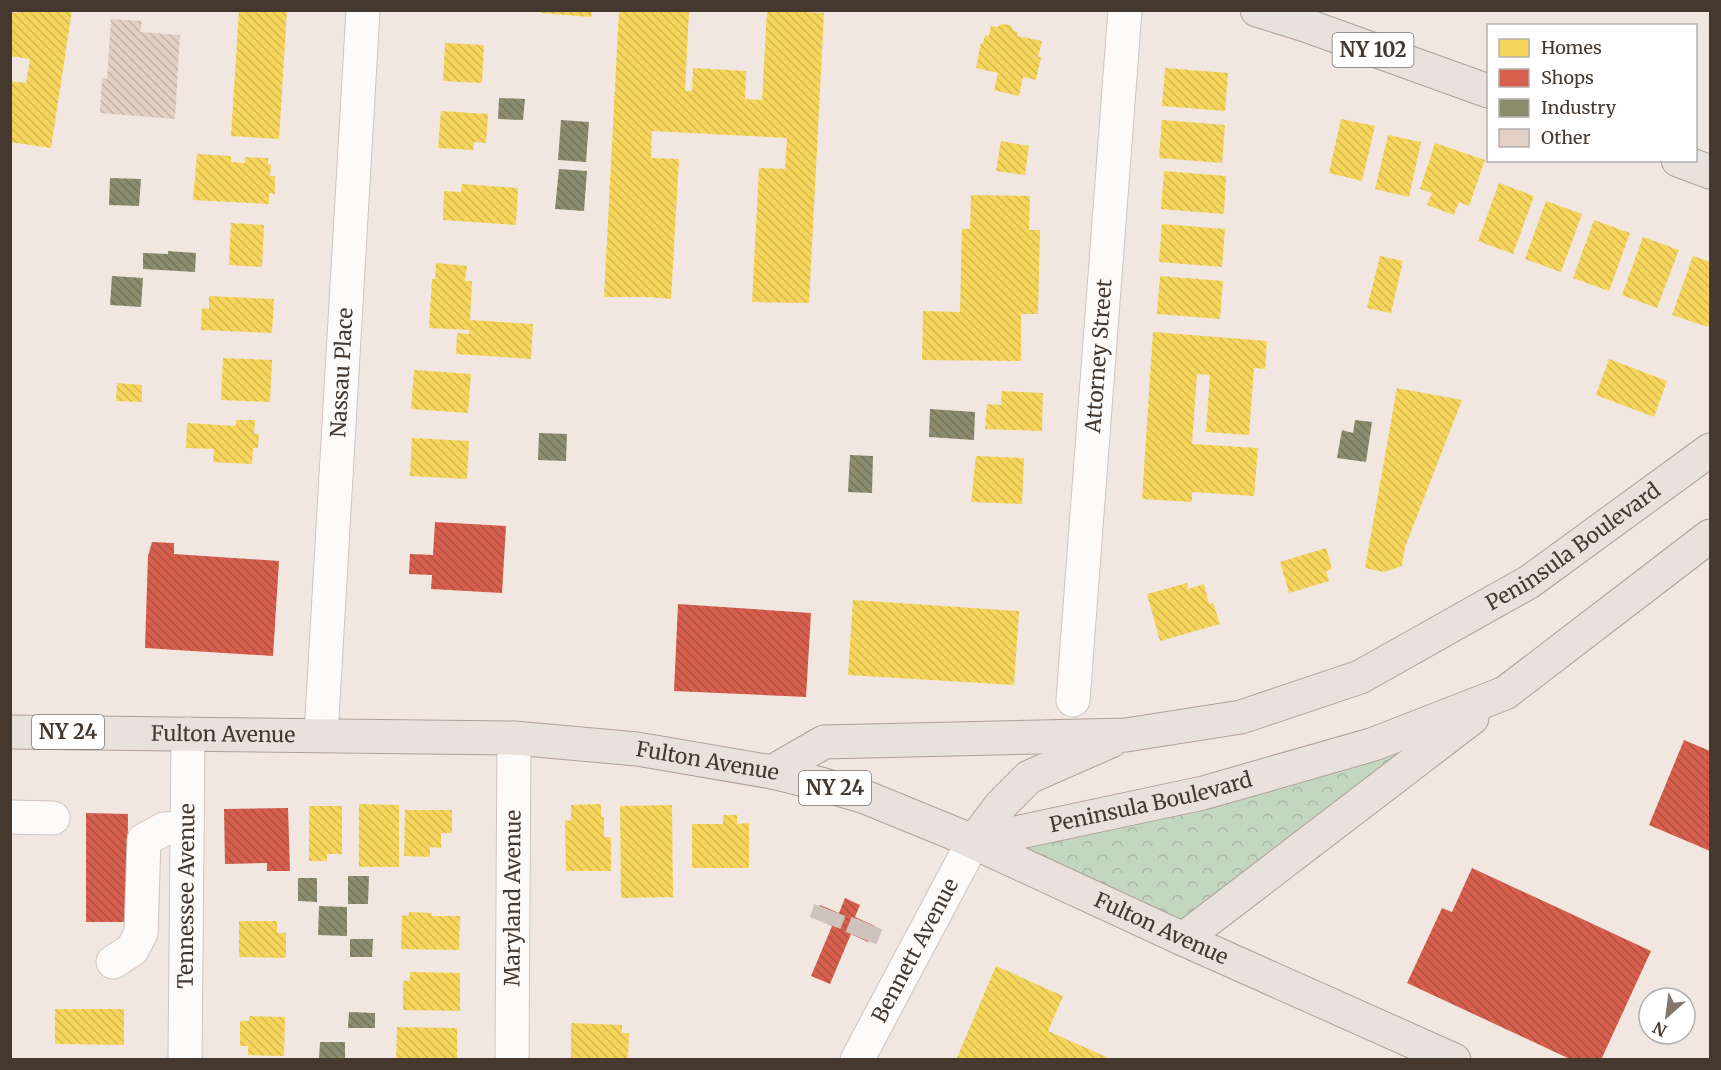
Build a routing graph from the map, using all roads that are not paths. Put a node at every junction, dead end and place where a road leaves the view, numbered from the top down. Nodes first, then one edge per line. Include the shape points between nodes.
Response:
1 (363, 10) edge
2 (1125, 10) edge
3 (1257, 10) edge
4 (1487, 92) edge
5 (1684, 162) edge
6 (1710, 171) edge
7 (1710, 450) edge
8 (1710, 537) edge
9 (1505, 693) junction
10 (1073, 700) dead end
11 (10, 732) edge
12 (188, 734) junction
13 (321, 735) junction
14 (1126, 735) junction
15 (514, 738) junction
16 (772, 772) junction
17 (10, 817) edge
18 (53, 818) dead end
19 (187, 828) junction
20 (973, 842) junction
21 (1183, 939) junction
22 (113, 962) dead end
23 (185, 1059) edge
24 (512, 1059) edge
25 (857, 1059) edge
26 (1455, 1059) edge

1 - 13 street, Nassau Place
2 - 10 street, Attorney Street
3 - 4 main road, NY 102
5 - 6 main road
7 - 14 main road, Peninsula Boulevard via 1528,582 1360,677 1241,717
8 - 9 main road, Peninsula Boulevard
9 - 20 main road, Peninsula Boulevard via 1374,744 1214,789
9 - 21 main road, Peninsula Boulevard
11 - 12 main road, Fulton Avenue / NY 24
12 - 13 main road, Fulton Avenue / NY 24
12 - 19 street, Tennessee Avenue
13 - 15 main road, Fulton Avenue / NY 24
14 - 16 main road, Peninsula Boulevard via 824,742
14 - 20 main road, Peninsula Boulevard via 1029,777
15 - 16 main road, Fulton Avenue / NY 24 via 627,748
15 - 24 street, Maryland Avenue
16 - 20 main road, Fulton Avenue / NY 24 via 865,797
17 - 18 street
19 - 22 street via 164,829 144,840 141,933 132,950
19 - 23 street, Tennessee Avenue
20 - 21 main road, Fulton Avenue / NY 24
20 - 25 street, Bennett Avenue
21 - 26 main road, Fulton Avenue / NY 24

